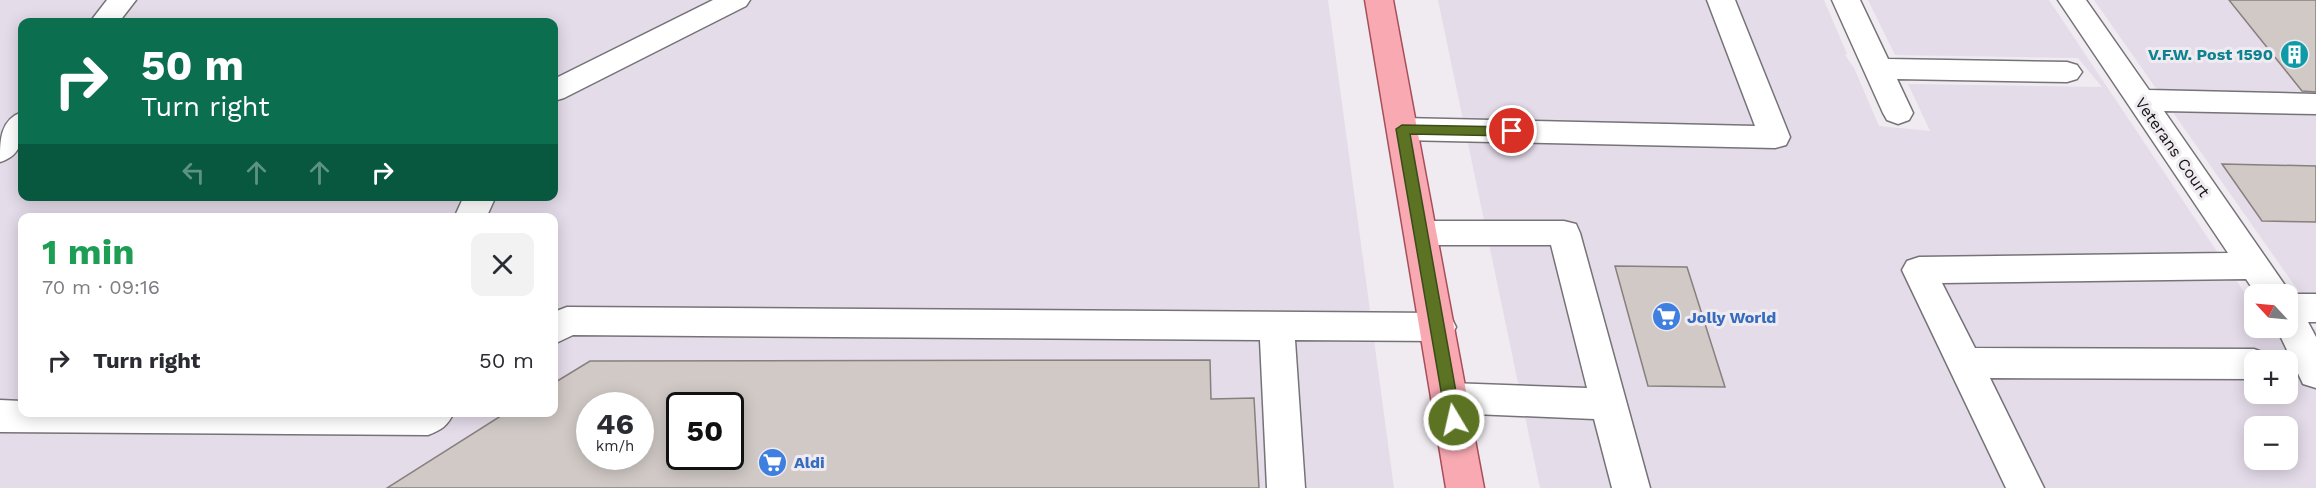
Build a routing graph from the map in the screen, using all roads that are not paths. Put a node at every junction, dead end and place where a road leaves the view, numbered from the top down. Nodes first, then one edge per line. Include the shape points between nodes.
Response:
1 (122, 0) edge
2 (736, 0) edge
3 (1379, 0) edge
4 (1721, 0) edge
5 (1846, 0) edge
6 (2072, 0) edge
7 (107, 18) edge
8 (1878, 69) junction
9 (2067, 72) dead end
10 (558, 89) edge
11 (2140, 100) junction
12 (2316, 104) edge
13 (1898, 113) dead end
14 (18, 128) edge
15 (1402, 129) junction
16 (0, 151) edge
17 (1422, 232) junction
18 (2255, 266) junction
19 (2267, 284) edge
20 (2298, 308) edge
21 (2316, 308) edge
22 (558, 327) edge
23 (1277, 327) junction
24 (1439, 327) junction
25 (2295, 338) edge
26 (1965, 363) junction
27 (2244, 364) edge
28 (2305, 368) edge
29 (1450, 398) junction
30 (1609, 404) junction
31 (0, 416) edge
32 (18, 416) edge
33 (392, 417) edge
34 (430, 417) edge
35 (1286, 488) edge
36 (1465, 488) edge
37 (1631, 488) edge
38 (2025, 488) edge

1 - 7 street
2 - 10 street
3 - 15 main road
4 - 15 street via 1775,137
5 - 8 street
6 - 11 street, Veterans Court
8 - 9 street
8 - 13 street
11 - 12 street
11 - 18 street, Veterans Court
14 - 16 street
15 - 17 main road
17 - 24 main road
17 - 30 street via 1564,233
18 - 19 street, Veterans Court
18 - 26 street via 1919,270
20 - 21 street
22 - 23 street via 567,321
23 - 24 street
23 - 35 street
24 - 29 main road
25 - 28 street
26 - 27 street
26 - 38 street
29 - 30 street
29 - 36 main road
30 - 37 street
31 - 32 street
33 - 34 street

